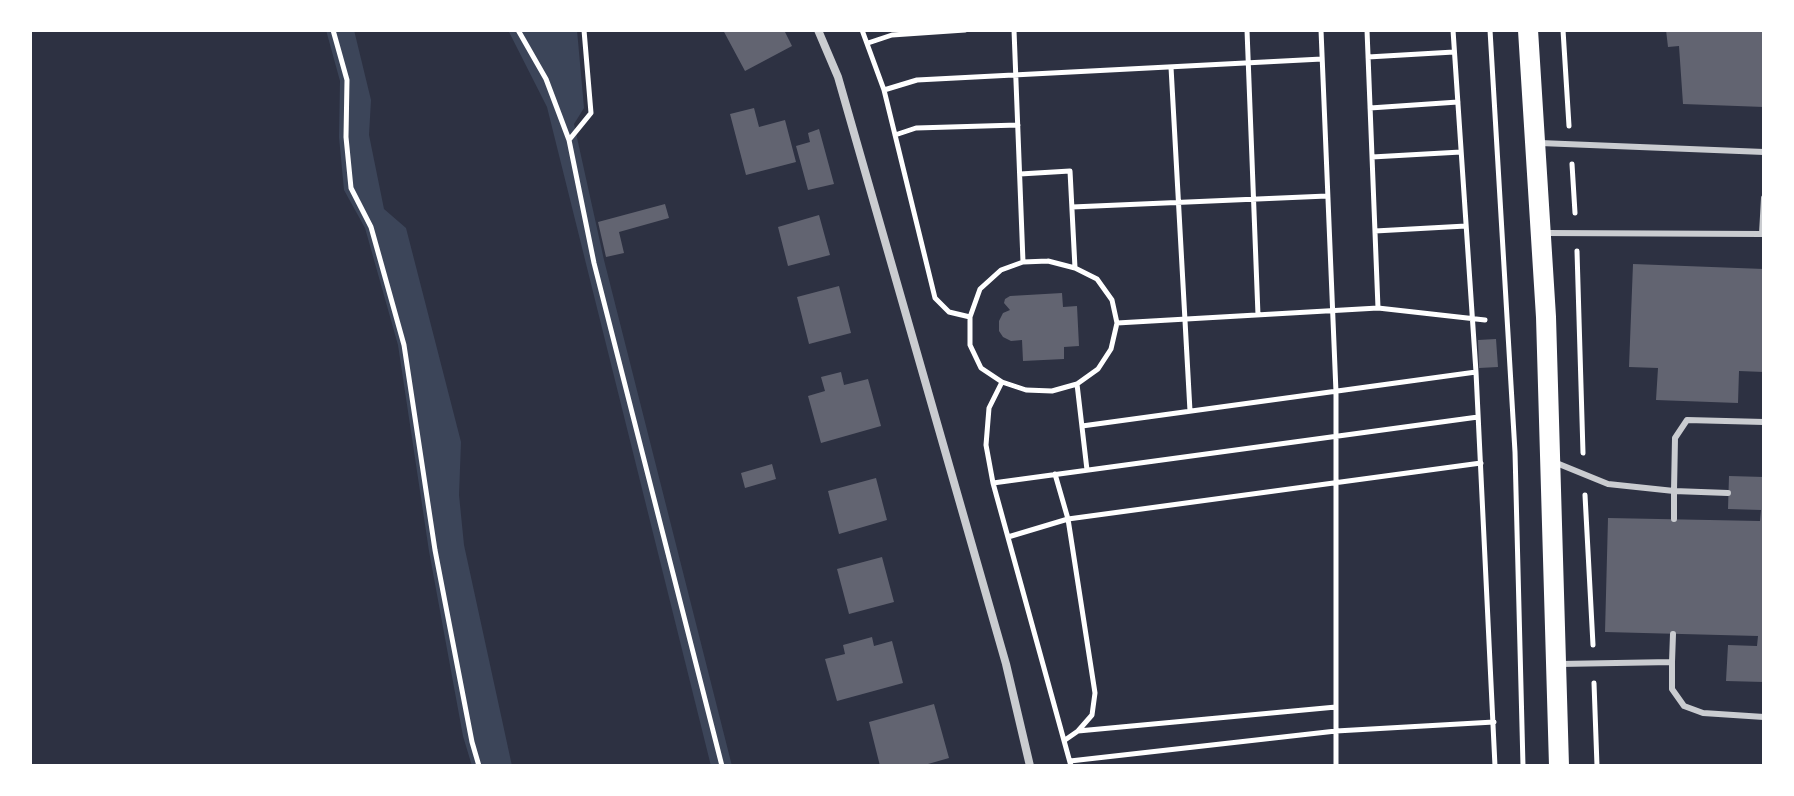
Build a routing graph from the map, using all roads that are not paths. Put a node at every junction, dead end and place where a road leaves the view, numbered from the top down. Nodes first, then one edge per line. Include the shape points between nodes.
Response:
1 (818, 30) edge
2 (1528, 30) edge
3 (1536, 143) junction
4 (1764, 152) edge
5 (1764, 198) edge
6 (1542, 233) junction
7 (1764, 422) edge
8 (1551, 461) junction
9 (1674, 491) junction
10 (1728, 493) dead end
11 (1674, 519) dead end
12 (1673, 634) dead end
13 (1672, 662) junction
14 (1557, 664) junction
15 (1764, 717) edge
16 (1030, 766) edge
17 (1559, 766) edge

1 - 16 street via 842,92 1002,649
2 - 3 main road
3 - 4 lane
3 - 6 main road
5 - 6 lane via 1762,234
6 - 8 main road
7 - 9 lane via 1687,420 1675,438
8 - 9 lane via 1608,484
8 - 14 main road
9 - 10 lane
9 - 11 lane
12 - 13 lane
13 - 14 lane
13 - 15 lane via 1672,689 1684,706 1703,713
14 - 17 main road

